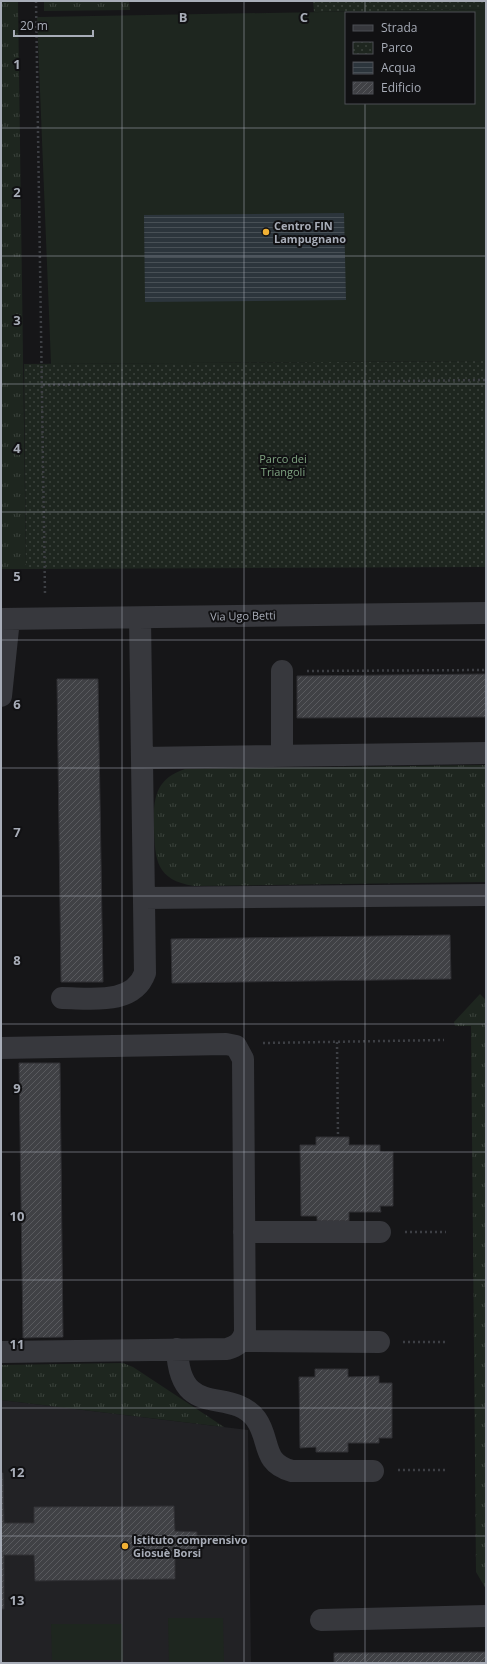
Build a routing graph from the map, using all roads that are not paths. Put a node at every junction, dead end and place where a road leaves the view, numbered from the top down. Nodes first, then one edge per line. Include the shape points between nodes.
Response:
1 (486, 613) edge
2 (140, 618) junction
3 (5, 619) edge
4 (282, 671) road end
5 (1, 696) edge
6 (486, 753) edge
7 (282, 756) junction
8 (142, 758) junction
9 (486, 895) edge
10 (144, 898) junction
11 (62, 998) dead end
12 (1, 1048) edge
13 (244, 1232) junction
14 (380, 1232) road end
15 (242, 1341) junction
16 (379, 1342) road end
17 (177, 1349) junction
18 (1, 1352) edge
19 (373, 1471) road end
20 (486, 1616) edge
21 (321, 1620) dead end

1 - 2 street, Via Ugo Betti
2 - 3 street, Via Ugo Betti
2 - 8 street
3 - 5 street
4 - 7 street
6 - 7 street
7 - 8 street
8 - 10 street
9 - 10 street
10 - 11 street via 145,973 141,982 133,991 122,996
12 - 13 street via 226,1044 236,1046 243,1059
13 - 14 street
13 - 15 street via 245,1333
15 - 16 street
15 - 17 street via 227,1349
17 - 18 street
17 - 19 street via 184,1383 203,1397 249,1412 261,1430 268,1453 282,1469
20 - 21 street

